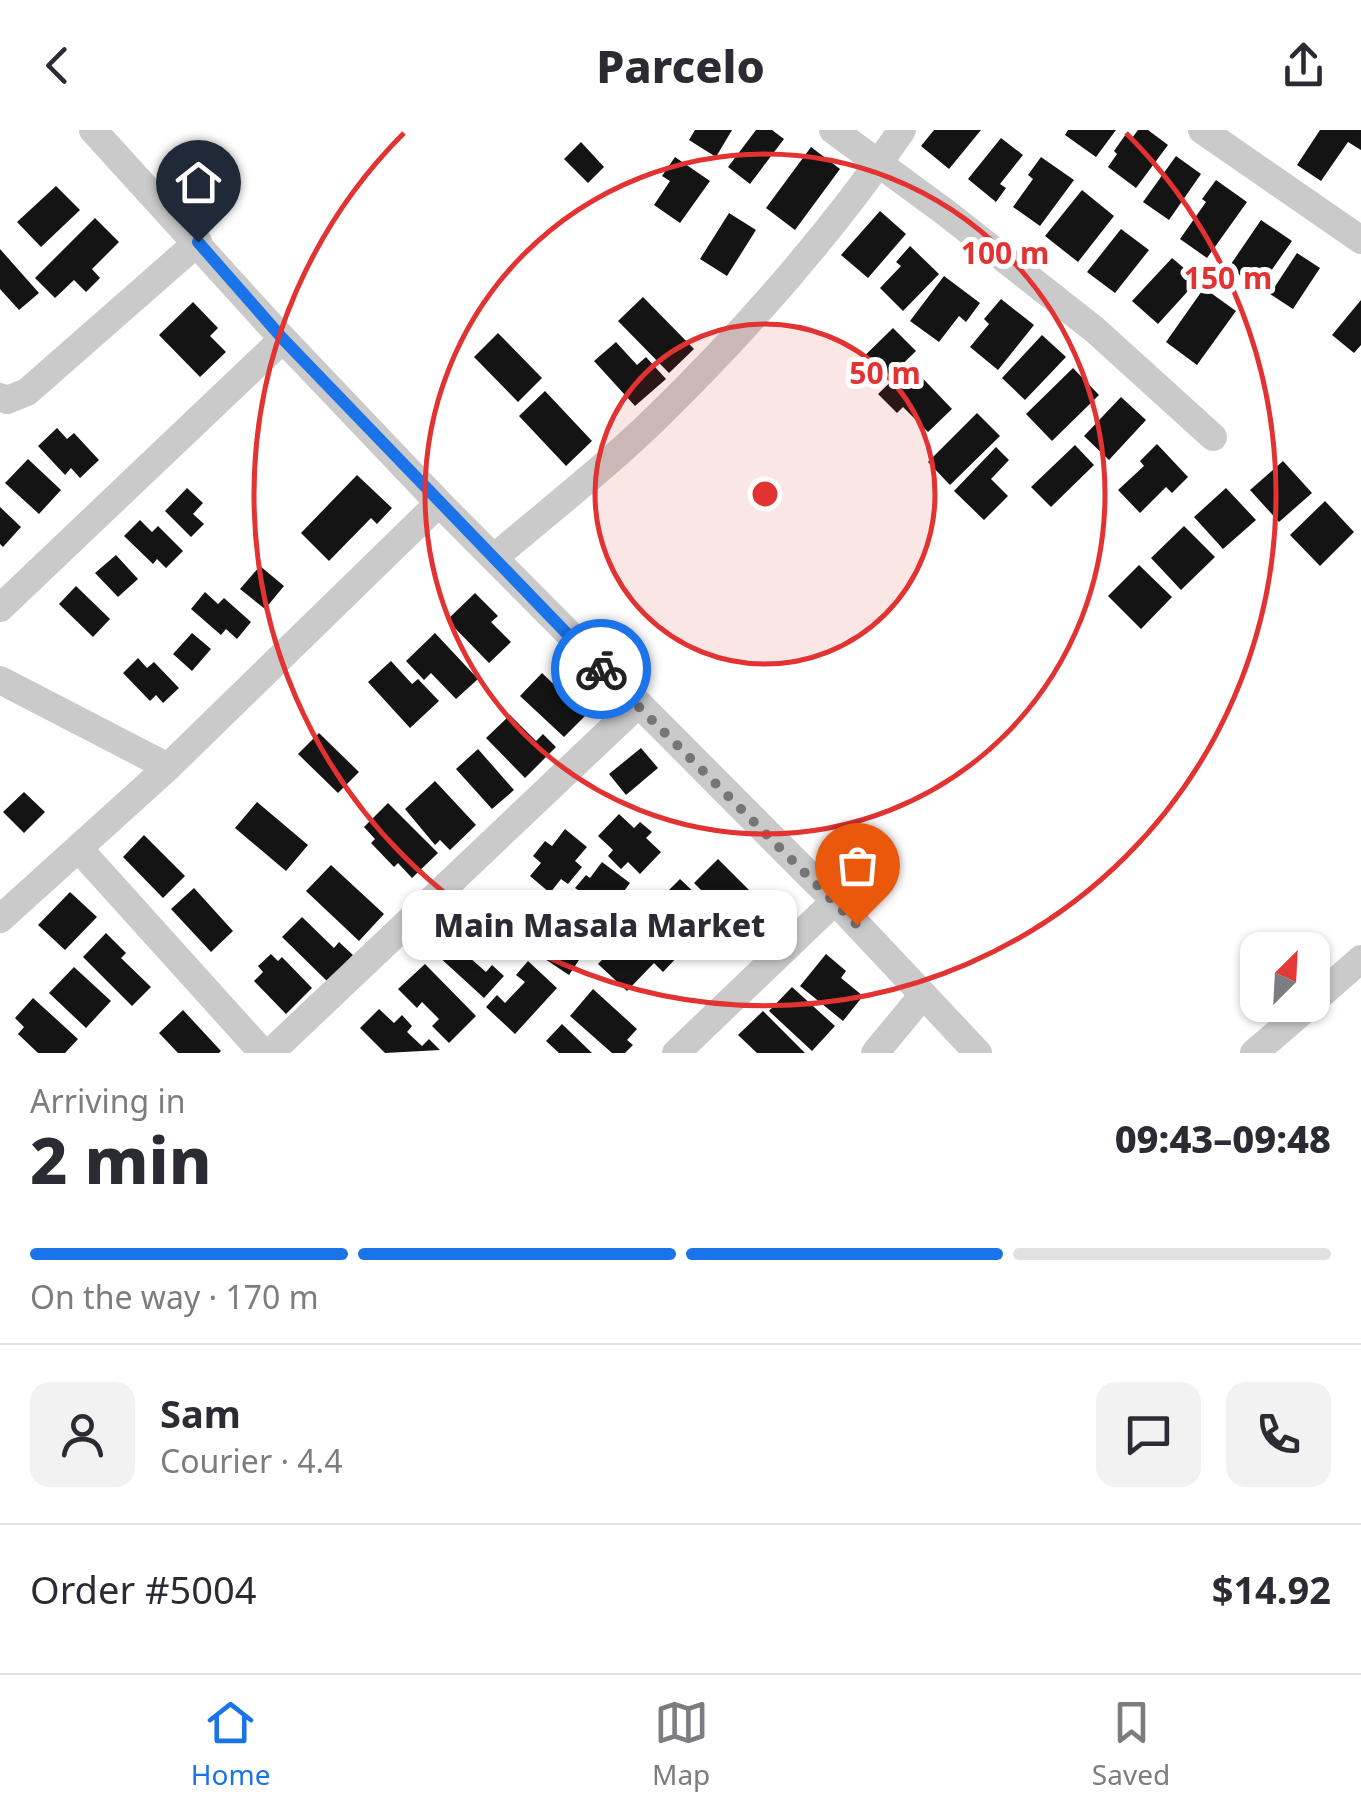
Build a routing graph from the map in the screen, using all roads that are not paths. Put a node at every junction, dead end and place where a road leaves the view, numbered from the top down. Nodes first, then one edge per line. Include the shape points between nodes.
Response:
1 (93, 130) edge
2 (832, 130) edge
3 (902, 130) edge
4 (1202, 130) edge
5 (878, 166) junction
6 (1361, 240) edge
7 (198, 242) junction
8 (283, 339) junction
9 (0, 397) edge
10 (1212, 437) dead end
11 (439, 503) junction
12 (495, 557) junction
13 (0, 608) edge
14 (0, 680) edge
15 (637, 705) junction
16 (168, 768) junction
17 (79, 849) junction
18 (835, 902) junction
19 (0, 919) edge
20 (1361, 958) edge
21 (1330, 987) edge
22 (923, 995) junction
23 (1290, 1022) edge
24 (267, 1053) edge
25 (676, 1053) edge
26 (875, 1053) edge
27 (978, 1053) edge
28 (1254, 1053) edge

1 - 7 street
2 - 5 street
3 - 5 street
4 - 6 street
5 - 10 street via 1094,330
5 - 12 street via 694,380
7 - 8 street
7 - 9 street via 26,392
8 - 11 street
8 - 13 street
11 - 12 street
11 - 16 street
12 - 15 street
14 - 16 street
15 - 18 street
15 - 24 street
16 - 17 street
17 - 19 street
17 - 24 street
18 - 22 street
18 - 25 street
20 - 21 street
22 - 26 street
22 - 27 street
23 - 28 street

